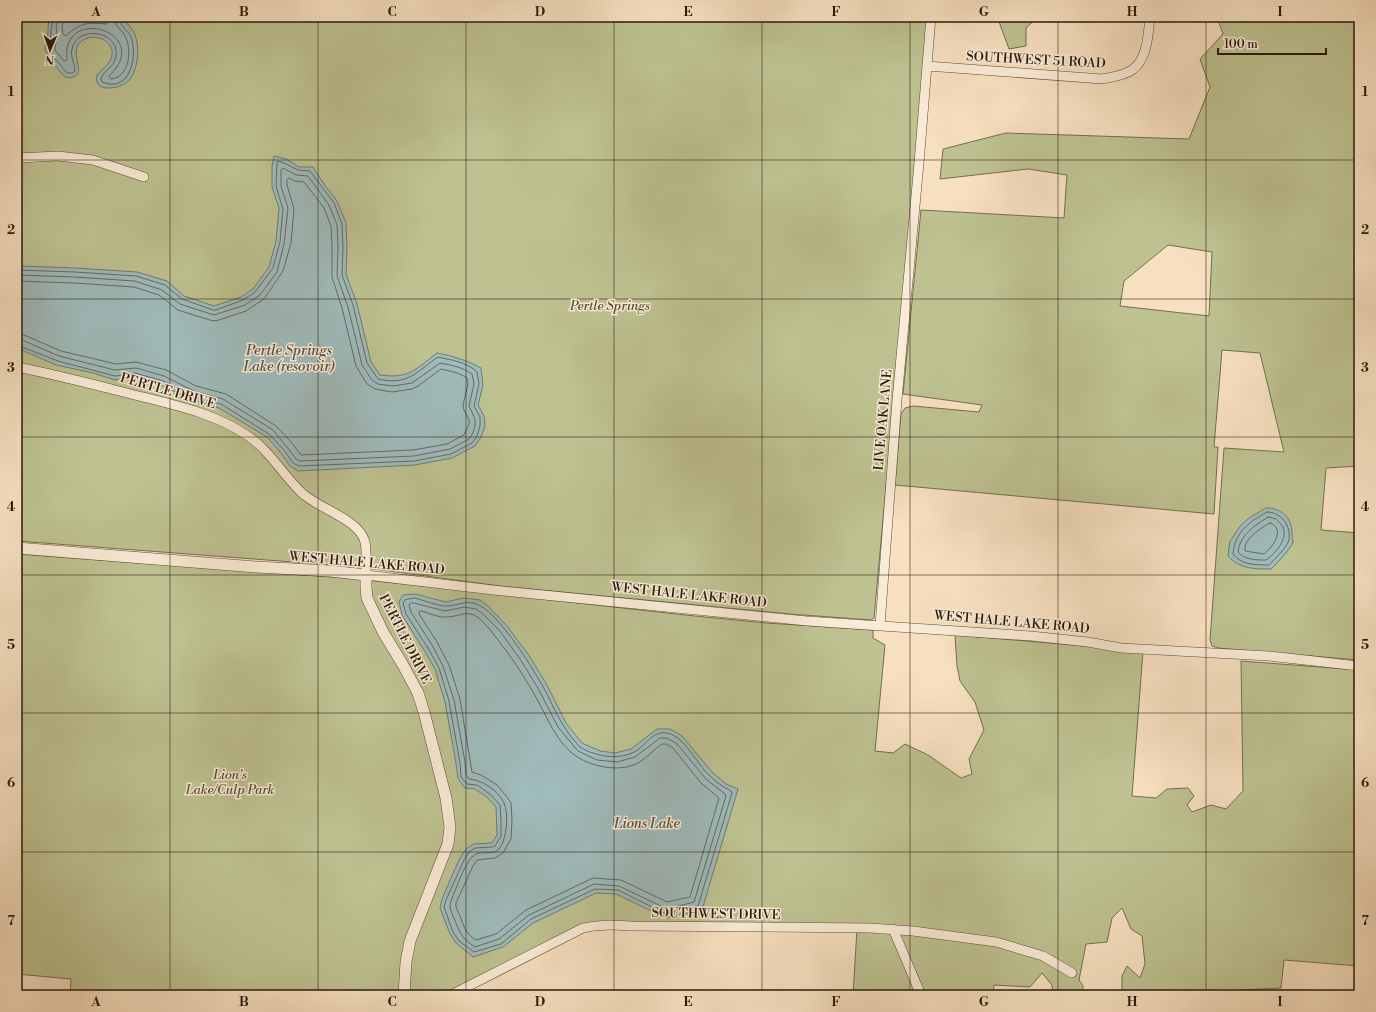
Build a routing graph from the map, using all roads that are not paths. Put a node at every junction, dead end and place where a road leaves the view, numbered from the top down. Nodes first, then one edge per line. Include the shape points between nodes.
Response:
1 (931, 17) edge
2 (1150, 17) edge
3 (927, 66) junction
4 (17, 158) edge
5 (144, 177) dead end
6 (17, 367) edge
7 (17, 548) edge
8 (366, 575) junction
9 (880, 625) junction
10 (1359, 666) edge
11 (893, 929) junction
12 (1072, 973) dead end
13 (404, 995) edge
14 (451, 995) edge
15 (921, 995) edge
16 (1278, 995) edge
17 (1309, 995) edge

1 - 3 street
2 - 3 street, SOUTHWEST 51 ROAD via 1147,43 1139,64 1123,74 1102,79
3 - 9 street, LIVE OAK LANE
4 - 5 street via 58,156 93,160
6 - 8 street, PERTLE DRIVE via 168,403 216,419 238,430 267,452 312,501 354,525 362,534 365,543
7 - 8 street, WEST HALE LAKE ROAD
8 - 9 street, WEST HALE LAKE ROAD via 799,620
8 - 13 street, PERTLE DRIVE via 367,598 418,693 446,798 450,827 448,844 410,941
9 - 10 street, WEST HALE LAKE ROAD via 1031,636 1121,648 1269,656
11 - 12 street, SOUTHWEST DRIVE via 996,942 1043,956
11 - 14 street, SOUTHWEST DRIVE via 592,926 568,935
11 - 15 street
16 - 17 street

